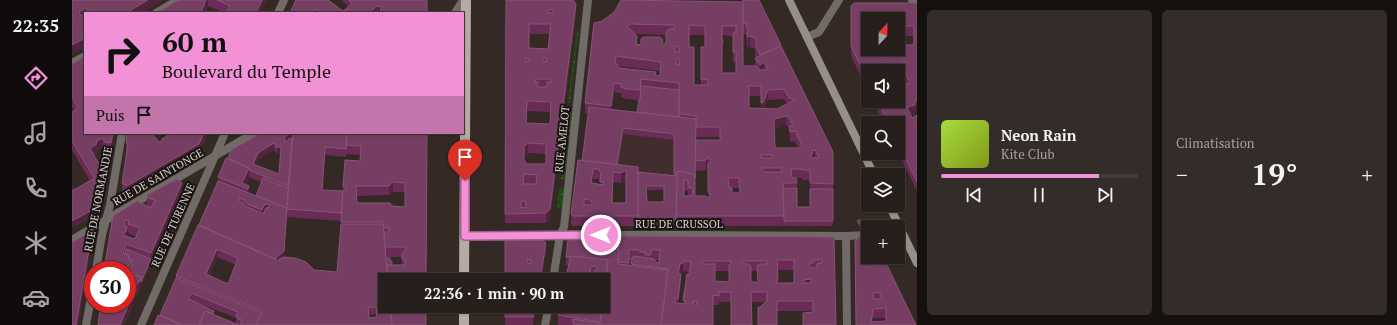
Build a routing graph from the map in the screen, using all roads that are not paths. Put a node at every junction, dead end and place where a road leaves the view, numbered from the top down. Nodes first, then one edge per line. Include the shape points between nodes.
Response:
1 (178, 0) edge
2 (284, 0) edge
3 (464, 0) edge
4 (588, 0) edge
5 (789, 0) edge
6 (839, 0) edge
7 (912, 0) edge
8 (917, 0) edge
9 (158, 12) edge
10 (278, 12) edge
11 (455, 12) edge
12 (807, 37) junction
13 (84, 57) edge
14 (72, 63) edge
15 (122, 134) edge
16 (225, 134) edge
17 (252, 134) edge
18 (215, 156) junction
19 (871, 168) edge
20 (106, 219) junction
21 (560, 235) junction
22 (861, 235) edge
23 (465, 236) junction
24 (846, 236) junction
25 (905, 237) edge
26 (72, 240) edge
27 (915, 252) edge
28 (98, 261) edge
29 (917, 263) edge
30 (464, 273) edge
31 (554, 273) edge
32 (88, 313) edge
33 (464, 313) edge
34 (548, 313) edge
35 (86, 325) edge
36 (141, 325) edge
37 (464, 325) edge
38 (545, 325) edge
39 (847, 325) edge

1 - 9 street
2 - 10 street
3 - 11 street
3 - 23 main road
4 - 21 street, RUE AMELOT via 564,227
5 - 12 main road
6 - 12 street via 819,32
7 - 8 street
12 - 19 main road
13 - 14 street
15 - 20 street, RUE DE NORMANDIE
16 - 18 street, RUE DE TURENNE
17 - 18 street, RUE DE SAINTONGE
18 - 20 street, RUE DE SAINTONGE
18 - 36 street, RUE DE TURENNE
20 - 26 street, RUE DE SAINTONGE
20 - 28 street, RUE DE NORMANDIE
21 - 23 street, RUE DE CRUSSOL
21 - 24 street, RUE DE CRUSSOL
21 - 31 street, RUE AMELOT
22 - 24 street, RUE DE CRUSSOL
23 - 30 main road
24 - 39 street
25 - 27 main road
27 - 29 main road
32 - 35 street
33 - 37 main road
34 - 38 street

